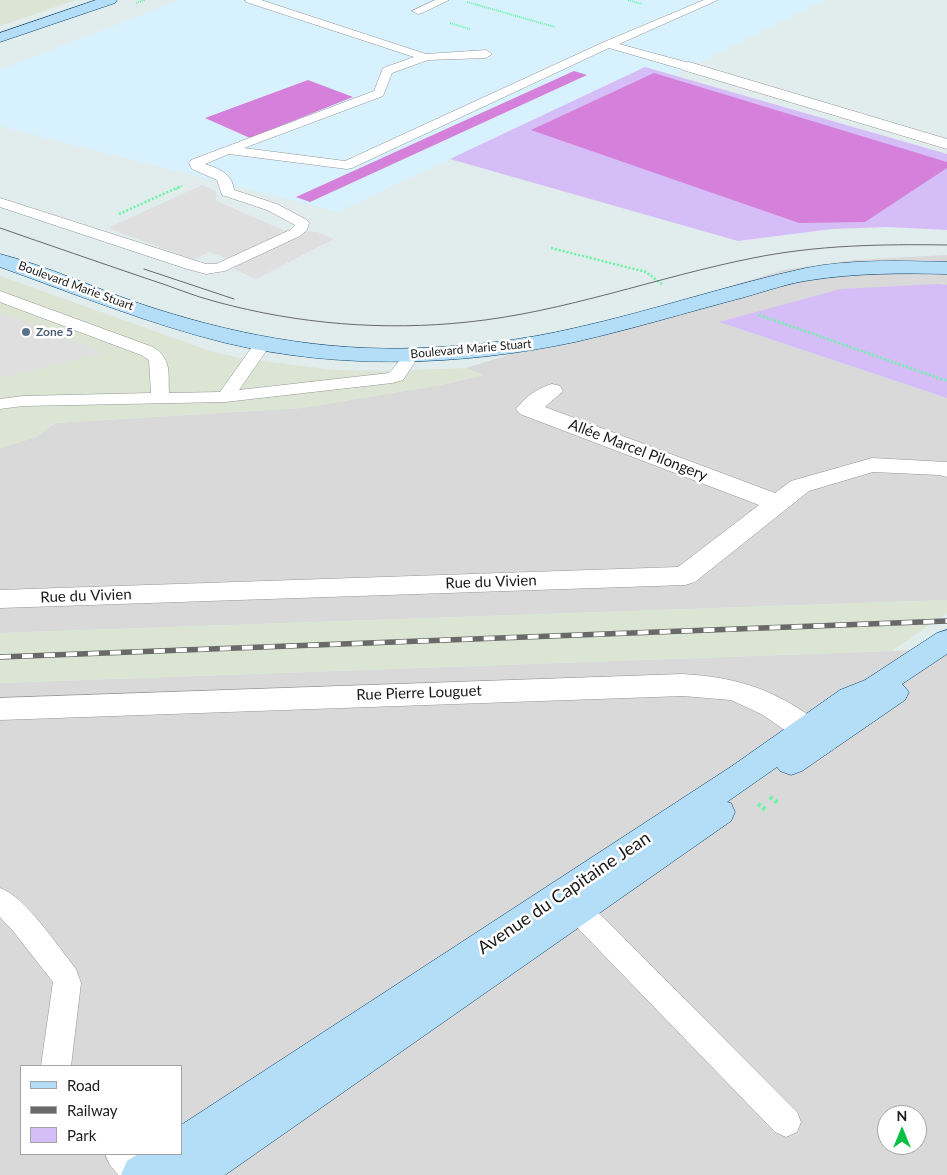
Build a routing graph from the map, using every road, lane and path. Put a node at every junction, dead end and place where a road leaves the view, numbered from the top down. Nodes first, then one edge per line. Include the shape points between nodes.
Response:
1 (110, 0) edge
2 (250, 0) edge
3 (444, 0) edge
4 (462, 0) edge
5 (713, 0) edge
6 (418, 11) dead end
7 (555, 27) dead end
8 (0, 38) edge
9 (608, 44) junction
10 (486, 54) dead end
11 (425, 58) junction
12 (689, 67) joint
13 (947, 144) edge
14 (226, 150) junction
15 (212, 172) junction
16 (0, 202) edge
17 (114, 216) dead end
18 (551, 248) dead end
19 (0, 260) edge
20 (947, 268) edge
21 (0, 270) edge
22 (947, 275) edge
23 (667, 288) dead end
24 (0, 296) edge
25 (727, 304) junction
26 (260, 348) junction
27 (406, 362) junction
28 (947, 381) edge
29 (0, 391) edge
30 (552, 391) dead end
31 (225, 397) junction
32 (160, 399) junction
33 (23, 401) junction
34 (0, 404) edge
35 (947, 470) edge
36 (777, 503) junction
37 (0, 599) edge
38 (947, 640) edge
39 (947, 656) edge
40 (0, 709) edge
41 (815, 735) junction
42 (0, 899) edge
43 (577, 909) junction
44 (56, 1065) edge
45 (786, 1122) dead end
46 (122, 1155) edge
47 (186, 1165) edge
48 (140, 1175) edge

1 - 8 main road
2 - 11 lane
3 - 6 lane
4 - 7 path
5 - 9 lane
9 - 12 lane
9 - 14 lane via 347,165
10 - 11 lane
11 - 14 lane via 387,71 379,94
12 - 13 street
14 - 15 lane via 196,163
15 - 16 lane via 227,181 227,192 300,220 302,227 219,268 206,269
15 - 17 path
18 - 23 path via 646,272
19 - 26 main road, Boulevard Marie Stuart
20 - 26 main road, Boulevard Marie Stuart via 855,269 808,274 575,335 499,348 401,355
21 - 26 main road via 196,339
22 - 25 main road via 851,277
24 - 32 lane via 148,351 159,362
25 - 27 main road via 543,351 477,360
25 - 28 path
26 - 27 main road via 336,361
26 - 31 lane
27 - 31 lane via 392,378
29 - 33 lane
30 - 36 street, Allée Marcel Pilongery via 528,409
31 - 32 lane
32 - 33 lane
33 - 34 lane
35 - 36 street, Rue du Vivien via 872,465 800,486
36 - 37 street, Rue du Vivien via 685,576
38 - 41 main road, Avenue du Capitaine Jean via 876,688 851,698
39 - 41 main road, Avenue du Capitaine Jean
40 - 41 street, Rue Pierre Louguet via 683,685 739,692 784,712
41 - 43 main road, Avenue du Capitaine Jean
41 - 47 main road, Avenue du Capitaine Jean via 743,775
42 - 44 lane via 24,923 66,978
43 - 45 lane
43 - 47 main road, Avenue du Capitaine Jean
46 - 48 lane
47 - 48 main road, Avenue du Capitaine Jean

